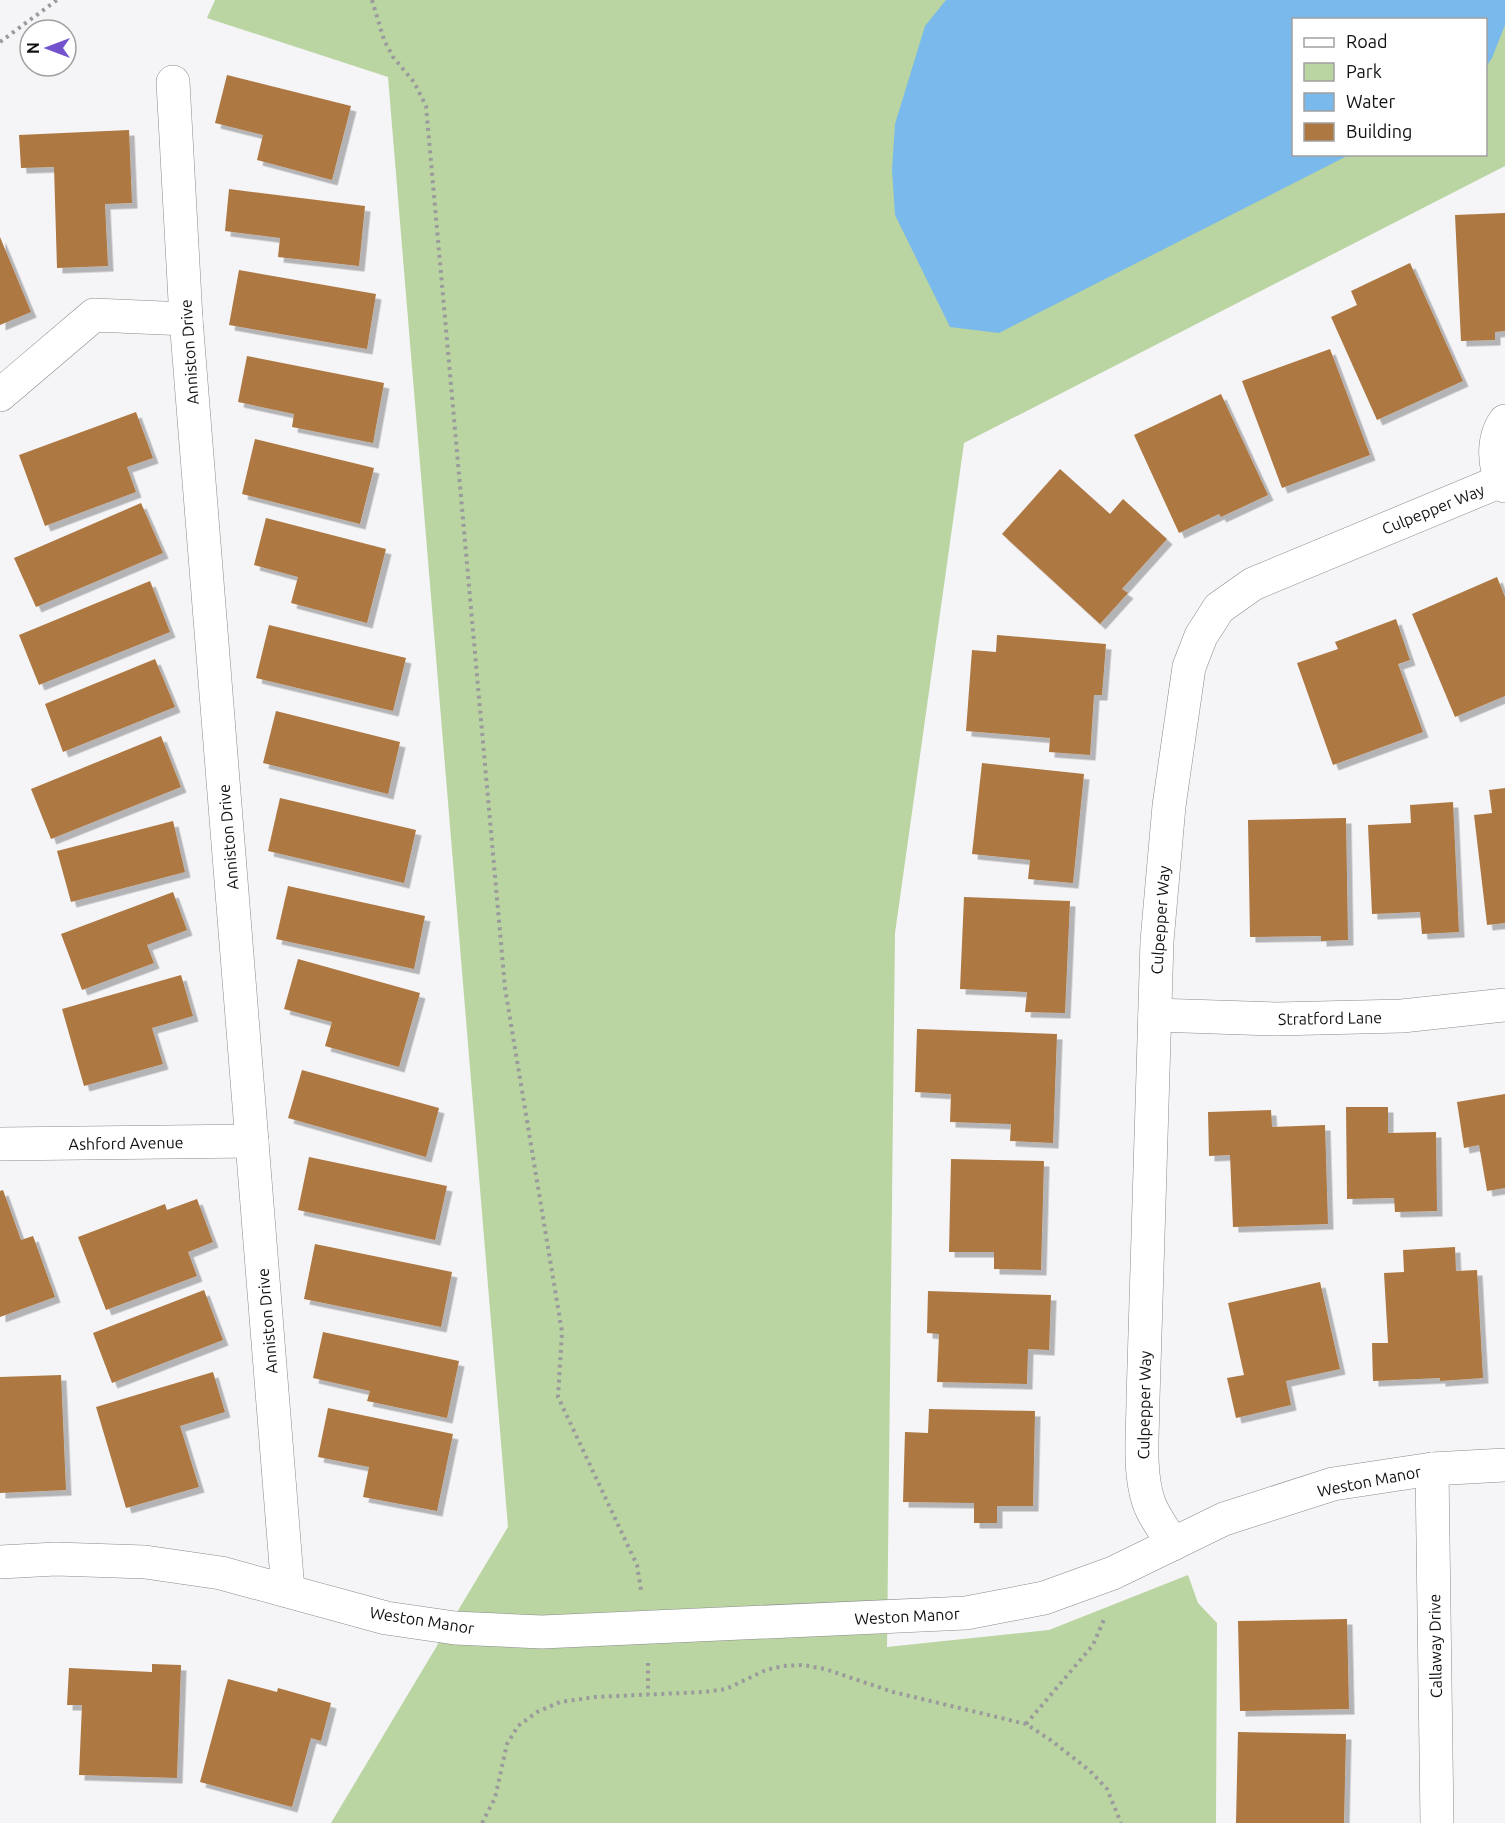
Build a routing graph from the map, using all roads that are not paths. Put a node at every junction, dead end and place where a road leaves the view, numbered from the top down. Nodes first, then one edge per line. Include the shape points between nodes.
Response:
1 (173, 82) dead end
2 (186, 319) junction
3 (0, 395) edge
4 (1505, 421) edge
5 (1503, 483) edge
6 (1505, 1005) edge
7 (1155, 1015) junction
8 (252, 1141) junction
9 (0, 1144) edge
10 (1505, 1465) edge
11 (1432, 1469) junction
12 (1173, 1544) junction
13 (0, 1562) edge
14 (288, 1591) junction
15 (1437, 1823) edge

1 - 2 street, Anniston Drive
2 - 3 street via 93,315
2 - 8 street, Anniston Drive
4 - 5 street, Culpepper Way via 1496,443 1496,462
5 - 7 street, Culpepper Way via 1253,584 1220,608 1201,636 1189,667 1168,806 1156,941
6 - 7 street, Stratford Lane via 1402,1016 1276,1019
7 - 12 street, Culpepper Way via 1142,1464 1150,1506
8 - 9 street, Ashford Avenue
8 - 14 street, Anniston Drive
10 - 11 street, Weston Manor
11 - 12 street, Weston Manor via 1333,1484 1224,1519
11 - 15 street, Callaway Drive
12 - 14 street, Weston Manor via 1113,1573 1044,1598 966,1613 542,1632 455,1628 386,1617
13 - 14 street, Weston Manor via 145,1562 221,1573

